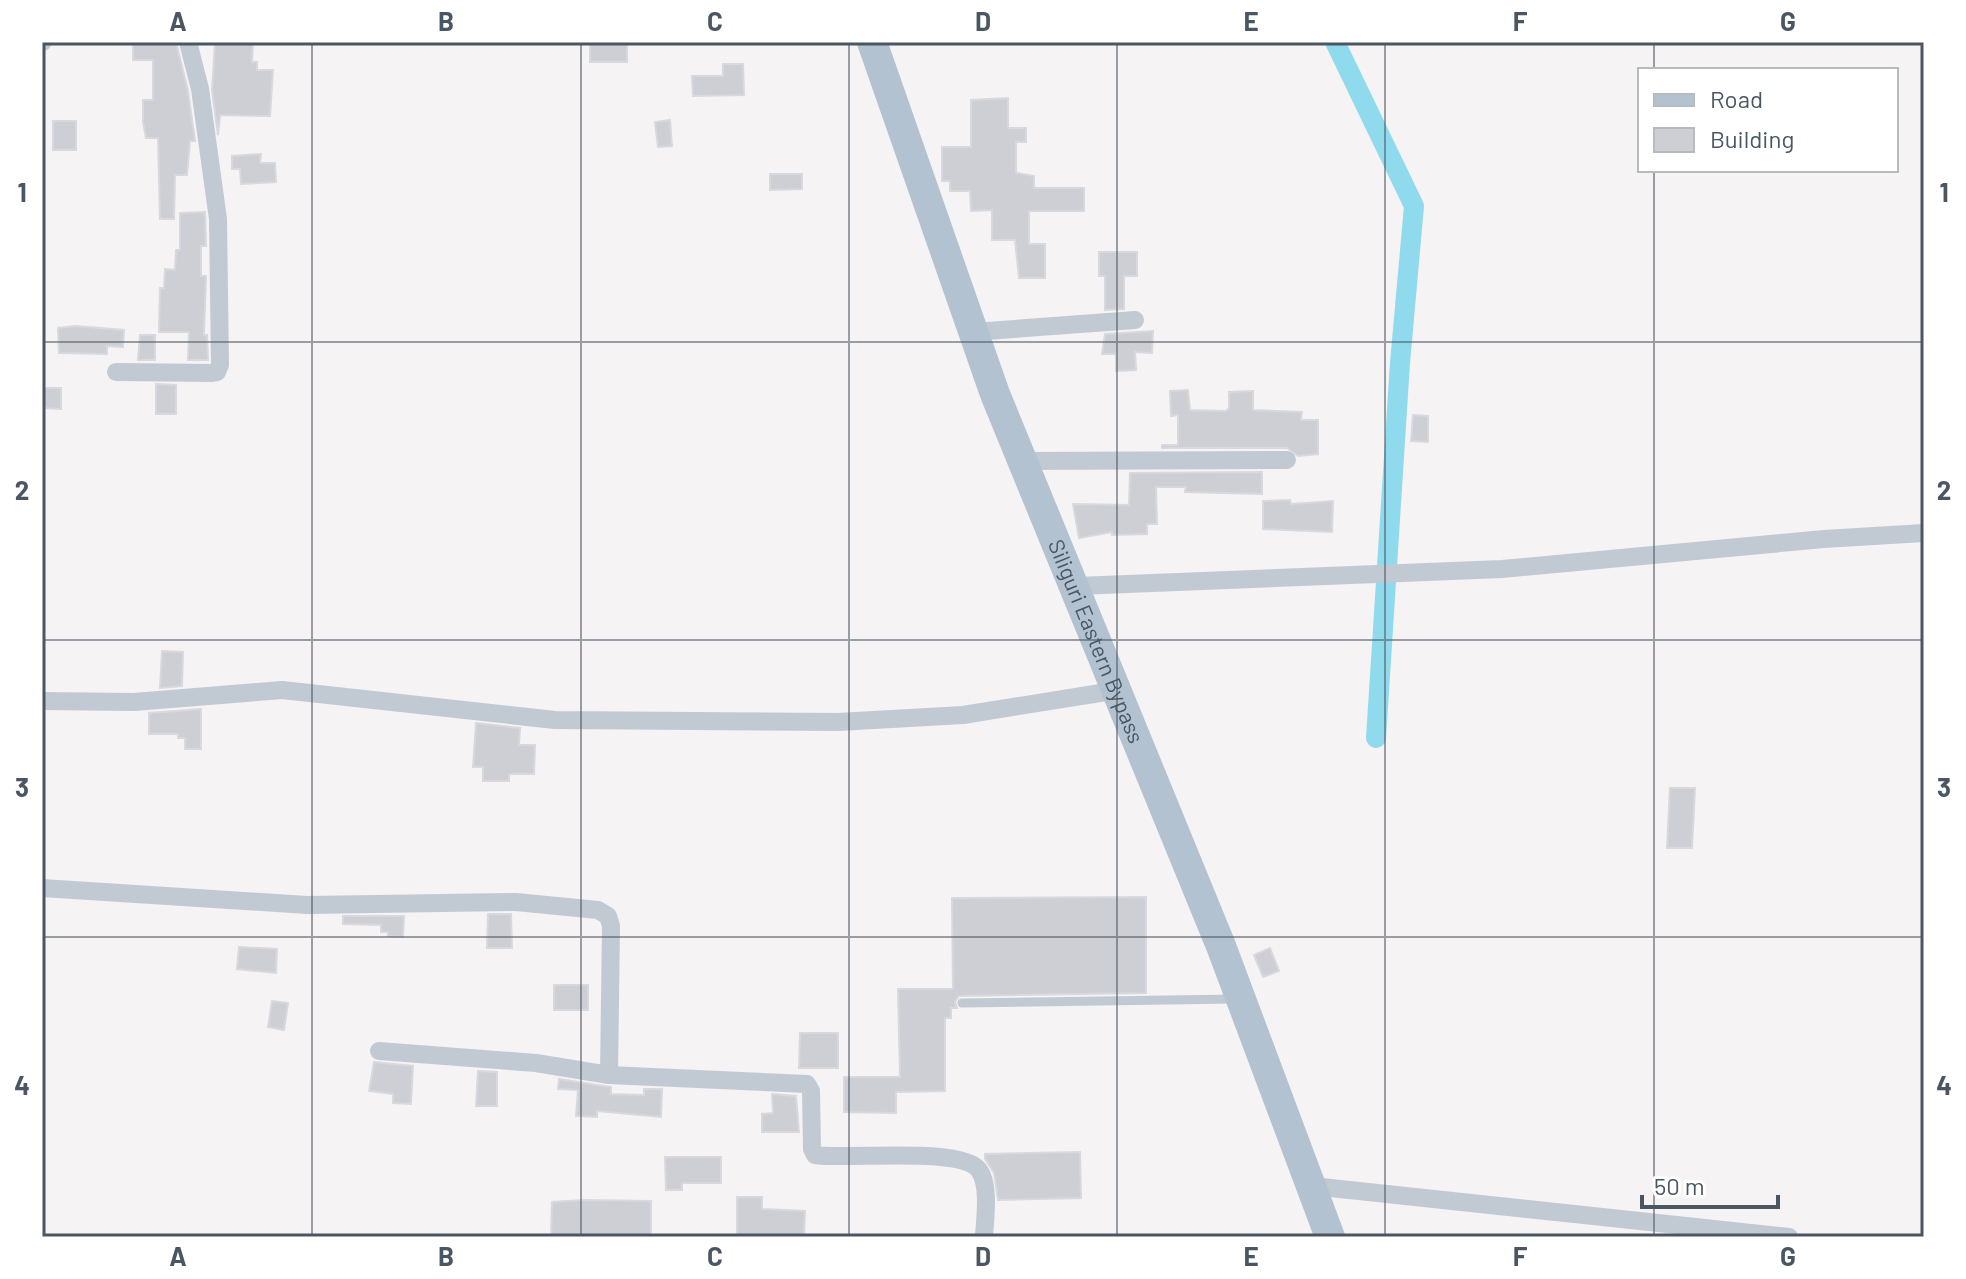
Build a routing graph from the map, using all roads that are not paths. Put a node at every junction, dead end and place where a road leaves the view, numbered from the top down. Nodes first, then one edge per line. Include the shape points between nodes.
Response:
1 (188, 42) edge
2 (872, 42) edge
3 (1135, 320) dead end
4 (973, 332) junction
5 (116, 372) dead end
6 (1287, 460) dead end
7 (1022, 461) junction
8 (1924, 533) edge
9 (1077, 586) junction
10 (1119, 690) junction
11 (42, 701) edge
12 (42, 888) edge
13 (1241, 999) junction
14 (962, 1003) dead end
15 (379, 1051) dead end
16 (609, 1075) junction
17 (1312, 1186) junction
18 (984, 1237) edge
19 (1330, 1237) edge
20 (1789, 1237) edge

1 - 5 street via 200,89 220,232 220,365 211,373
2 - 4 main road, Siliguri Eastern Bypass
3 - 4 street
4 - 7 main road, Siliguri Eastern Bypass
6 - 7 street
7 - 9 main road, Siliguri Eastern Bypass
8 - 9 street via 1502,569
9 - 10 main road, Siliguri Eastern Bypass
10 - 11 street via 963,715 838,722 555,720 282,690 134,702
10 - 13 main road, Siliguri Eastern Bypass
12 - 16 street via 307,905 516,902 598,910 611,926
13 - 14 lane
13 - 17 main road, Siliguri Eastern Bypass
15 - 16 street via 536,1063
16 - 18 street via 807,1084 815,1155 972,1163 983,1183
17 - 19 main road, Siliguri Eastern Bypass
17 - 20 street

